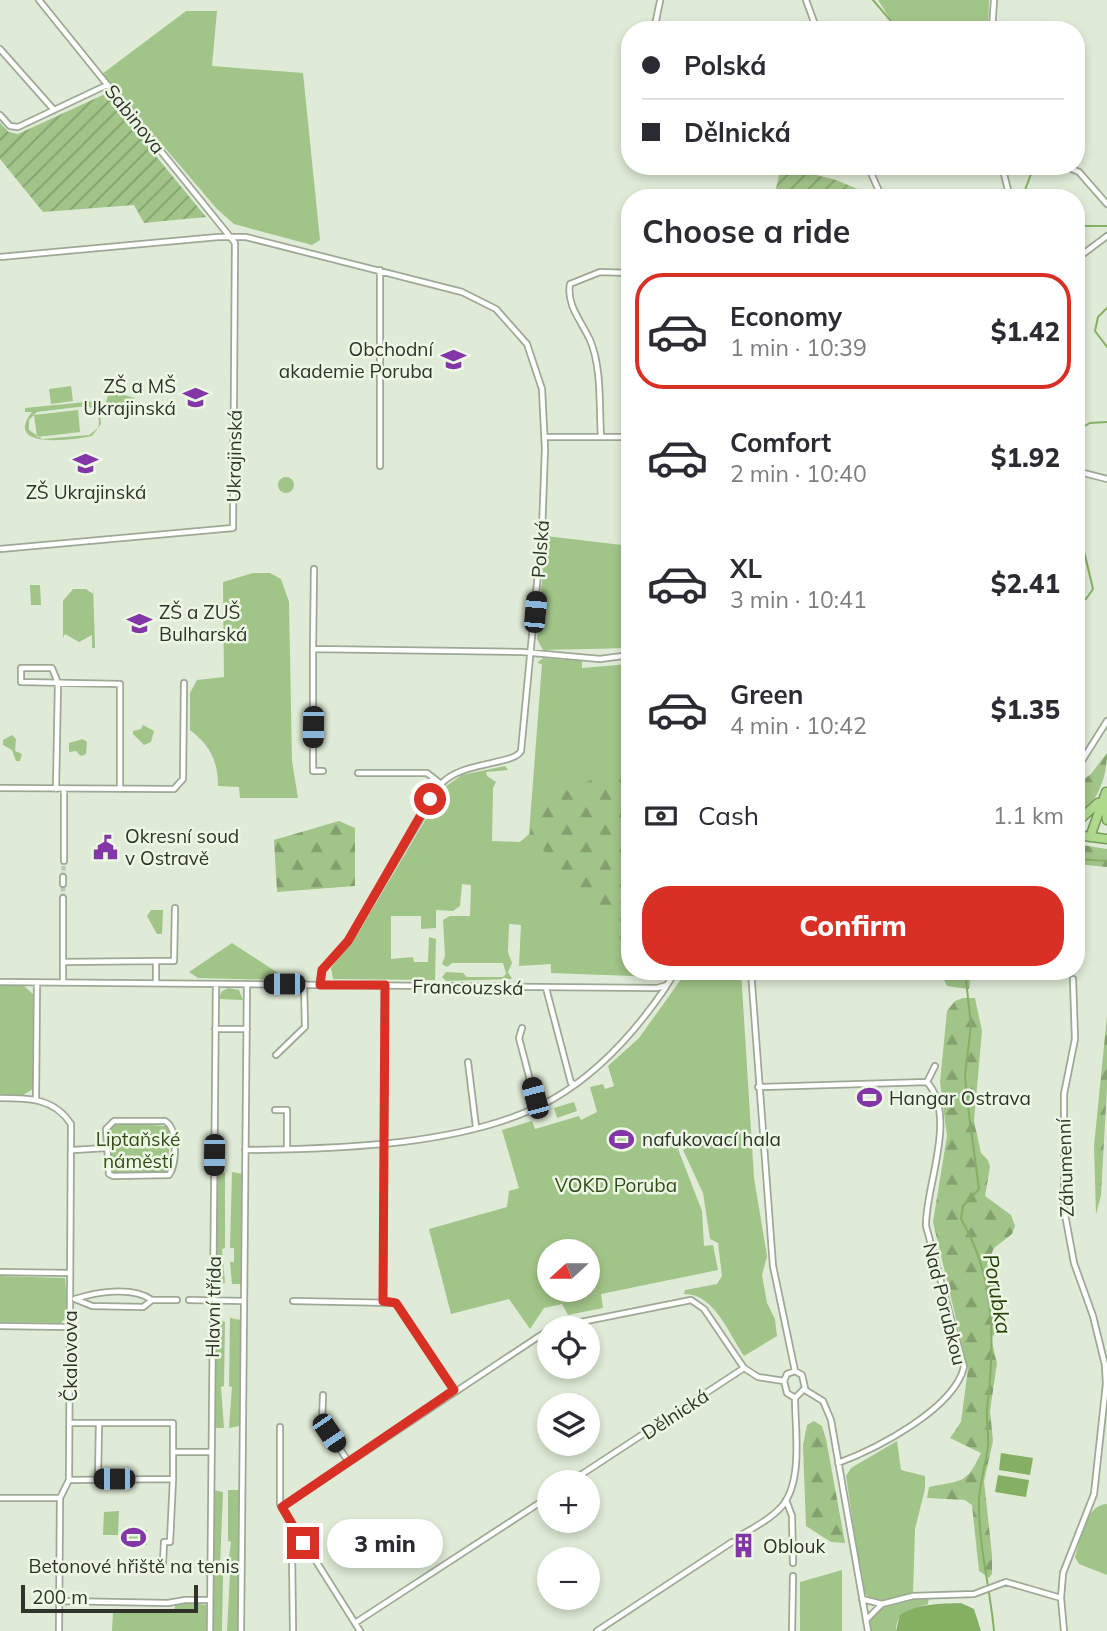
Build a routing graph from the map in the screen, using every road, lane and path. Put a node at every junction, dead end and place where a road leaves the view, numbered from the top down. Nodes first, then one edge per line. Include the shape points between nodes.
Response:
1 (39, 0) edge
2 (659, 0) edge
3 (806, 0) edge
4 (993, 0) edge
5 (656, 21) edge
6 (814, 21) edge
7 (992, 21) edge
8 (0, 49) edge
9 (107, 85) junction
10 (54, 110) junction
11 (0, 115) edge
12 (1082, 175) edge
13 (1107, 204) edge
14 (232, 236) junction
15 (1107, 236) edge
16 (1085, 252) edge
17 (0, 257) edge
18 (380, 270) junction
19 (621, 273) edge
20 (601, 437) junction
21 (621, 437) edge
22 (545, 438) junction
23 (380, 466) dead end
24 (1085, 473) edge
25 (1107, 479) edge
26 (0, 549) edge
27 (314, 569) dead end
28 (313, 649) junction
29 (531, 653) junction
30 (621, 656) edge
31 (58, 683) junction
32 (184, 683) dead end
33 (1107, 721) edge
34 (1085, 756) edge
35 (323, 771) dead end
36 (358, 773) dead end
37 (441, 784) junction
38 (0, 789) edge
39 (56, 789) junction
40 (64, 789) junction
41 (120, 789) junction
42 (1106, 790) edge
43 (1085, 816) edge
44 (1107, 820) edge
45 (1085, 836) edge
46 (1090, 836) junction
47 (1107, 839) edge
48 (64, 861) tunnel mouth
49 (63, 877) tunnel mouth
50 (63, 884) tunnel mouth
51 (63, 898) tunnel mouth
52 (175, 908) dead end
53 (156, 961) junction
54 (63, 962) junction
55 (670, 980) edge
56 (752, 980) edge
57 (1073, 980) edge
58 (0, 982) edge
59 (63, 982) junction
60 (37, 983) junction
61 (156, 983) junction
62 (216, 984) junction
63 (247, 984) junction
64 (303, 984) junction
65 (320, 985) junction
66 (385, 985) junction
67 (667, 985) junction
68 (546, 988) junction
69 (522, 1028) dead end
70 (215, 1029) junction
71 (247, 1029) junction
72 (276, 1055) dead end
73 (468, 1062) dead end
74 (935, 1066) dead end
75 (927, 1082) junction
76 (575, 1084) junction
77 (758, 1087) junction
78 (0, 1098) edge
79 (36, 1098) junction
80 (537, 1107) junction
81 (275, 1110) dead end
82 (476, 1127) junction
83 (385, 1145) junction
84 (106, 1148) junction
85 (287, 1149) junction
86 (73, 1150) junction
87 (245, 1150) junction
88 (0, 1272) edge
89 (70, 1273) junction
90 (72, 1299) junction
91 (152, 1300) junction
92 (177, 1300) dead end
93 (189, 1300) dead end
94 (213, 1301) junction
95 (244, 1301) junction
96 (293, 1301) dead end
97 (383, 1301) junction
98 (600, 1319) edge
99 (0, 1326) edge
100 (70, 1327) junction
101 (537, 1337) edge
102 (744, 1368) junction
103 (795, 1371) junction
104 (784, 1381) junction
105 (454, 1390) junction
106 (805, 1390) junction
107 (323, 1395) dead end
108 (795, 1398) junction
109 (69, 1423) junction
110 (99, 1423) junction
111 (280, 1427) dead end
112 (173, 1452) junction
113 (211, 1452) junction
114 (348, 1461) junction
115 (838, 1463) junction
116 (588, 1470) edge
117 (98, 1479) junction
118 (173, 1479) junction
119 (69, 1480) junction
120 (0, 1498) edge
121 (60, 1498) junction
122 (786, 1500) junction
123 (537, 1504) edge
124 (282, 1507) junction
125 (744, 1534) tunnel mouth
126 (732, 1542) tunnel mouth
127 (303, 1543) junction
128 (163, 1563) dead end
129 (793, 1563) dead end
130 (793, 1576) dead end
131 (1060, 1598) junction
132 (862, 1599) junction
133 (210, 1600) junction
134 (59, 1601) junction
135 (882, 1604) junction
136 (866, 1621) junction
137 (355, 1623) junction
138 (58, 1631) edge
139 (210, 1631) edge
140 (241, 1631) edge
141 (293, 1631) edge
142 (360, 1631) edge
143 (597, 1631) edge
144 (792, 1631) edge
145 (868, 1631) edge
146 (1064, 1631) edge

1 - 9 street, Sabinova
2 - 5 street
3 - 6 street
4 - 7 street
8 - 10 street
9 - 10 street
9 - 14 street, Sabinova
10 - 11 street via 18,127 10,126
12 - 13 street
14 - 17 street, Polská
14 - 18 street, Polská
14 - 26 street, Ukrajinská via 237,248 233,527
15 - 16 street
18 - 22 street, Polská via 469,295 510,322 538,369
18 - 23 street
19 - 20 street via 600,272 570,284 573,307 595,357
20 - 21 street
20 - 22 street
22 - 29 street, Polská
24 - 25 street
27 - 28 street
28 - 29 street
28 - 35 street via 313,771
29 - 30 street via 600,659
29 - 37 street, Polská via 519,755 469,766
31 - 31 street via 52,668 21,668 21,682
31 - 39 street
31 - 41 street via 120,684
32 - 41 street via 182,781 174,789
33 - 34 street
36 - 37 street via 427,773
37 - 65 street, Polská via 348,941 322,970
38 - 39 street
39 - 40 street
40 - 41 street
40 - 48 street
42 - 43 highway
42 - 44 highway
42 - 46 highway
45 - 46 highway
46 - 47 highway
49 - 50 street
51 - 54 street
52 - 53 street via 174,961
53 - 54 street
53 - 61 street
54 - 59 street
55 - 67 street
56 - 77 street
57 - 131 street, Záhumenní via 1075,1039 1064,1094 1064,1209 1106,1384 1094,1494 1063,1573
58 - 60 street, Francouzská
59 - 60 street, Francouzská
59 - 61 street, Francouzská
60 - 79 street
61 - 62 street, Francouzská
62 - 63 street, Francouzská
62 - 70 street, Hlavní třída
63 - 64 street, Francouzská
63 - 71 street, Hlavní třída
64 - 65 street, Francouzská
64 - 72 street via 305,1027
65 - 66 street, Francouzská
66 - 68 street, Francouzská
66 - 83 street
67 - 68 street, Francouzská
67 - 76 street via 613,1053
68 - 76 street via 571,1083
69 - 80 street via 519,1038
70 - 71 street
70 - 94 street, Hlavní třída
71 - 87 street, Hlavní třída
73 - 82 street
74 - 75 street
75 - 77 street
75 - 115 street, Nad Porubkou via 933,1091 940,1137 926,1226 964,1367 961,1380 918,1421
76 - 80 street
77 - 103 street via 773,1266
78 - 79 street
79 - 86 street, Čkalovova via 63,1112 71,1124
80 - 82 street
81 - 85 street via 287,1110
82 - 83 street
83 - 85 street
83 - 97 street
84 - 84 street via 106,1169 114,1176 163,1177 173,1169 173,1130 165,1121 114,1121 106,1129
84 - 86 street
85 - 87 street
86 - 89 street, Čkalovova
87 - 95 street, Hlavní třída
88 - 89 street
89 - 90 street, Čkalovova
90 - 91 street via 143,1293
90 - 91 street via 117,1307 143,1307
90 - 100 street, Čkalovova
91 - 92 street
93 - 94 street
94 - 95 street
94 - 113 street, Hlavní třída
95 - 140 street, Hlavní třída
96 - 97 street
97 - 105 street via 396,1303
98 - 102 street via 691,1300 704,1308
99 - 100 street
100 - 109 street, Čkalovova
101 - 105 street
102 - 104 street via 758,1377
102 - 116 street, Dělnická
103 - 104 street
103 - 106 street via 803,1377
104 - 108 street via 786,1392
105 - 114 street
106 - 108 street
106 - 115 street via 826,1405
107 - 114 street via 322,1422
108 - 122 street via 793,1482
109 - 110 street
109 - 119 street, Čkalovova
110 - 112 street via 173,1423
110 - 117 street
111 - 124 street
112 - 113 street
112 - 118 street
113 - 133 street, Hlavní třída
114 - 124 street
115 - 132 street
117 - 118 street
117 - 119 street
118 - 128 street via 170,1542 164,1542
119 - 121 street, Čkalovova
120 - 121 street
121 - 134 street, Čkalovova
122 - 125 street
122 - 129 street via 792,1517
123 - 137 street
124 - 127 street
126 - 143 street
127 - 137 street
127 - 141 street via 292,1550
130 - 144 street
131 - 135 street via 1006,1582 982,1592 913,1596
131 - 146 street, Záhumenní
132 - 135 street
132 - 136 street
133 - 134 street
133 - 139 street, Hlavní třída
134 - 138 street, Čkalovova
135 - 136 street
136 - 145 street
137 - 142 street

